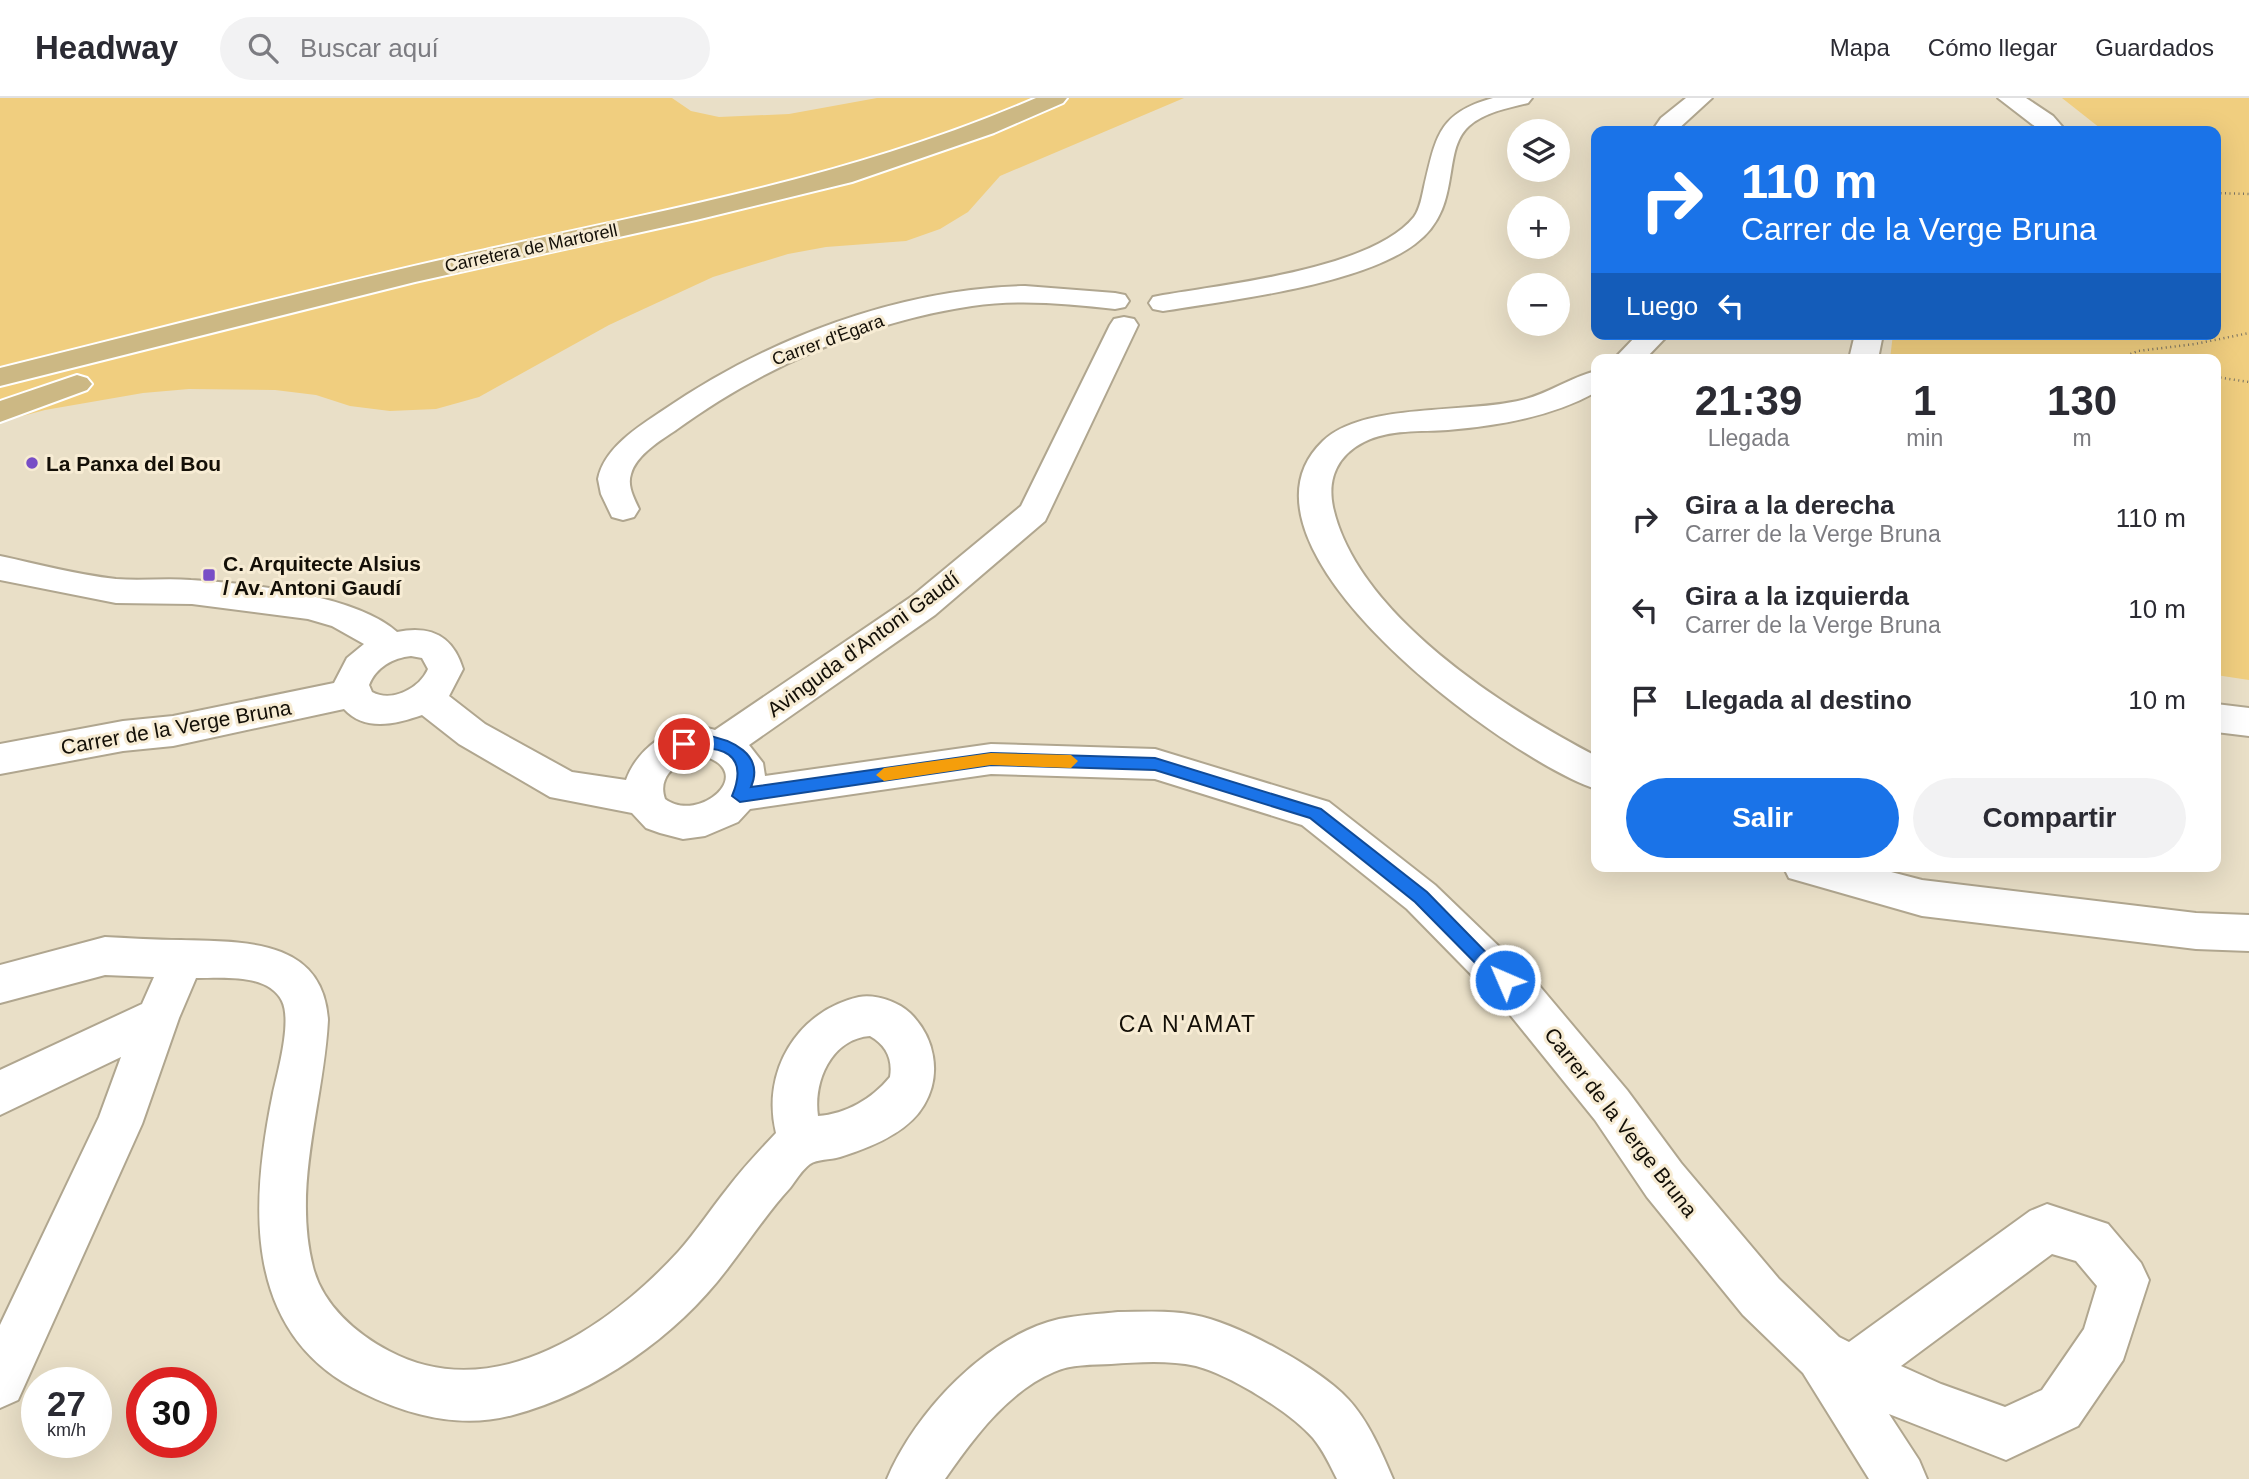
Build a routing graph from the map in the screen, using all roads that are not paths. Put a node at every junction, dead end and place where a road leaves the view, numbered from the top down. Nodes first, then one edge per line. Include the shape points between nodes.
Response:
1 (1055, 98) edge
2 (1520, 98) edge
3 (1700, 98) edge
4 (2010, 98) edge
5 (1667, 126) edge
6 (2050, 126) edge
7 (726, 207) junction
8 (1120, 313) junction
9 (1649, 340) edge
10 (1633, 354) edge
11 (0, 377) edge
12 (1591, 383) edge
13 (76, 384) junction
14 (0, 402) edge
15 (0, 412) edge
16 (623, 509) dead end
17 (0, 568) edge
18 (390, 647) junction
19 (352, 693) junction
20 (424, 697) junction
21 (2221, 719) edge
22 (2249, 722) edge
23 (722, 744) junction
24 (0, 759) edge
25 (1591, 771) edge
26 (740, 796) junction
27 (644, 799) junction
28 (1825, 872) edge
29 (2249, 933) edge
30 (183, 959) junction
31 (0, 984) edge
32 (157, 1018) junction
33 (0, 1093) edge
34 (800, 1140) dead end
35 (1837, 1363) junction
36 (0, 1382) edge
37 (914, 1479) edge
38 (1366, 1479) edge
39 (1900, 1479) edge

1 - 7 main road, Carretera de Martorell via 941,146
2 - 8 street, Carrer d'Ègara via 1470,114 1452,129 1425,221 1379,253 1338,269 1163,303 1166,317 1140,328
3 - 5 street
4 - 6 street
7 - 11 main road, Carretera de Martorell via 478,259
7 - 13 main road via 642,237
8 - 16 street, Carrer d'Ègara via 1027,294 973,298 876,320 791,351 710,390 634,449 617,468 613,487
8 - 23 street, Avinguda d'Antoni Gaudí via 1034,513 923,607
9 - 10 street
12 - 25 street via 1525,410 1383,425 1356,433 1323,459 1314,480 1326,542 1382,621 1433,668 1497,715
13 - 14 main road
13 - 15 main road
17 - 18 street via 116,591 192,593 308,607 372,630
18 - 19 street via 361,665 353,677
18 - 20 street via 417,643 438,650 444,659 444,674
19 - 20 street via 361,705 379,710 402,708
19 - 24 street, Carrer de la Verge Bruna via 173,732 124,736
20 - 27 street via 472,734 564,786
21 - 22 street
23 - 26 street via 746,764 747,779
23 - 27 street via 704,741 667,752 651,766 643,783
26 - 27 street, Carrer de la Verge Bruna via 728,810 689,824 669,822 652,813
26 - 35 street, Carrer de la Verge Bruna via 991,759 1155,764 1315,813 1421,897 1522,997 1761,1297
28 - 29 street via 1922,898
30 - 31 street via 105,956
30 - 32 street
30 - 34 street via 258,963 286,974 303,994 309,1018 290,1126 283,1204 288,1266 299,1298 319,1331 353,1362 393,1381 445,1394 485,1395 533,1383 588,1356 643,1322 696,1270
32 - 33 street
32 - 36 street via 119,1124
35 - 35 street, Carrer de la Verge Bruna via 1932,1407 2006,1434 2060,1408 2105,1342 2124,1280 2091,1241 2047,1228
35 - 39 street, Carrer de la Verge Bruna
37 - 38 street via 960,1417 1000,1377 1046,1348 1113,1337 1195,1340 1265,1370 1331,1419

